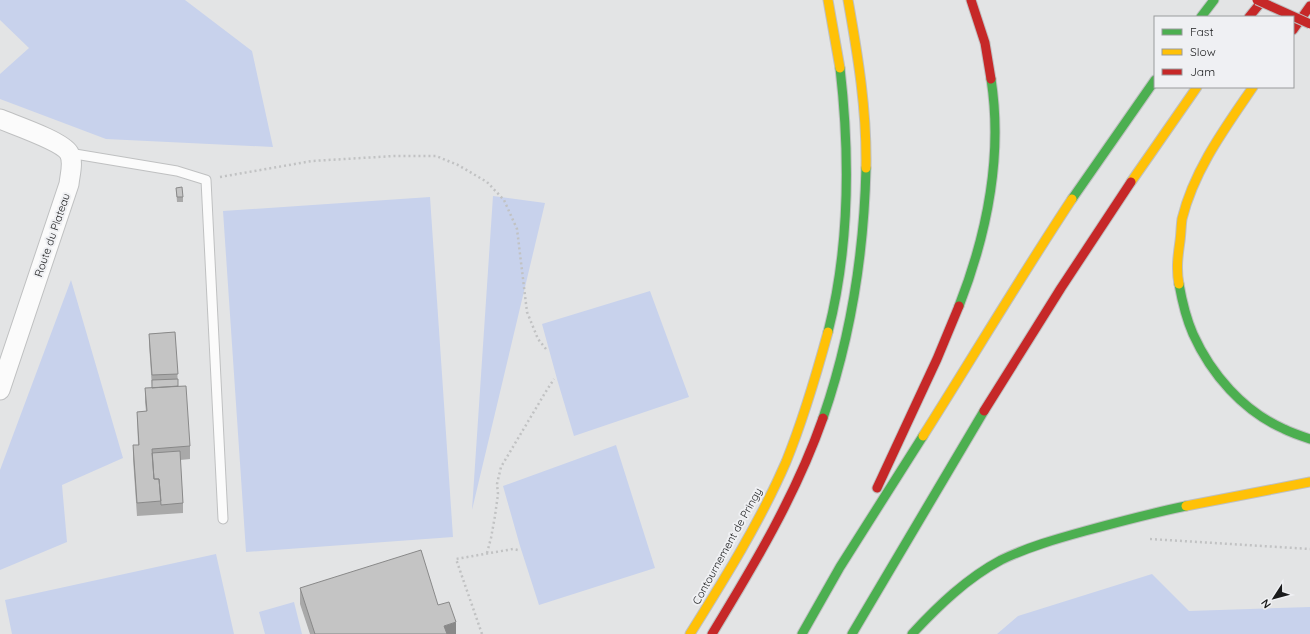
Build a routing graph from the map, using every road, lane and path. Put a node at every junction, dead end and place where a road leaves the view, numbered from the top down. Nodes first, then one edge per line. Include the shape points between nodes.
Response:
1 (828, 0) edge
2 (848, 0) edge
3 (971, 0) edge
4 (1214, 0) edge
5 (1257, 0) edge
6 (1262, 0) edge
7 (1310, 6) edge
8 (1202, 16) edge
9 (1251, 16) edge
10 (1292, 16) edge
11 (1294, 17) edge
12 (1310, 24) edge
13 (1294, 29) edge
14 (1154, 81) edge
15 (1196, 88) edge
16 (1252, 88) edge
17 (0, 119) edge
18 (69, 153) junction
19 (206, 180) junction
20 (546, 349) dead end
21 (554, 379) dead end
22 (0, 390) edge
23 (1310, 439) edge
24 (1310, 482) edge
25 (223, 519) dead end
26 (1144, 538) dead end
27 (1310, 549) edge
28 (518, 550) dead end
29 (486, 553) junction
30 (840, 567) junction
31 (482, 634) edge
32 (690, 634) edge
33 (712, 634) edge
34 (802, 634) edge
35 (852, 634) edge
36 (912, 634) edge

1 - 32 highway, Contournement de Pringy via 840,57 847,135 846,223 833,310 810,397 793,444 757,521
2 - 33 highway via 862,83 866,174 865,217 852,312 832,392 802,471 753,566
3 - 30 highway via 986,48 995,114 995,153 985,225 967,286 951,328
4 - 8 highway
5 - 10 highway, bridge
6 - 9 highway
7 - 13 highway
11 - 12 highway, bridge
14 - 30 highway via 1025,270 981,345
15 - 35 highway via 1086,247 1012,364
16 - 23 highway via 1223,129 1196,180 1182,218 1178,279 1184,308 1195,338 1209,365 1222,381 1258,414 1278,427
17 - 18 street via 59,144
18 - 19 lane via 177,172
18 - 22 street, Route du Plateau via 72,164 69,184
19 - 20 path via 312,161 394,156 436,156 458,165 487,182 504,200 517,229 527,312 538,339
19 - 25 lane
21 - 29 path via 501,467 494,523
24 - 36 highway via 1130,518 1026,549 1000,561 966,584 940,605
26 - 27 path
28 - 29 path
29 - 31 path via 456,559
30 - 34 highway

